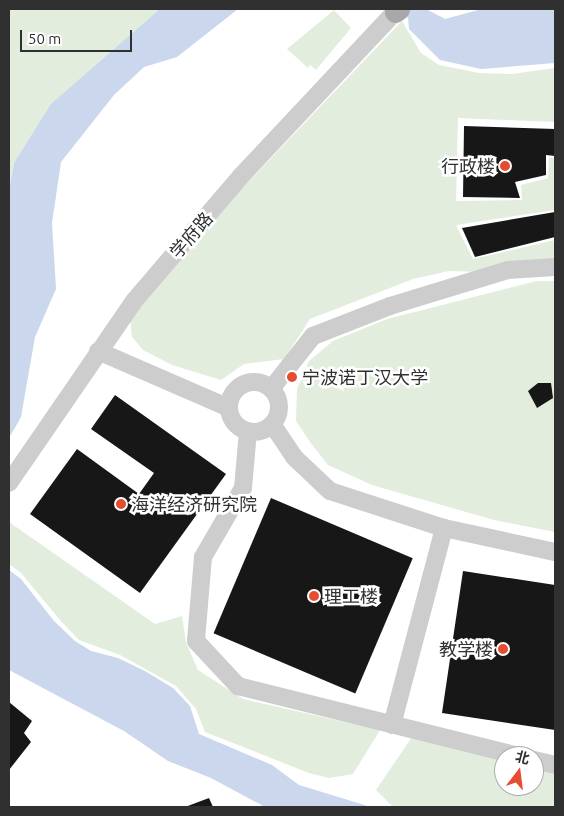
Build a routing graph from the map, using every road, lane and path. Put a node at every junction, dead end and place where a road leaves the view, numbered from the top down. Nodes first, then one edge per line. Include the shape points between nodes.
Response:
1 (397, 11) edge
2 (555, 267) edge
3 (98, 351) junction
4 (271, 389) junction
5 (229, 408) junction
6 (272, 424) junction
7 (248, 431) junction
8 (9, 482) edge
9 (444, 528) junction
10 (555, 552) edge
11 (392, 726) junction
12 (494, 750) edge

1 - 3 street, 学府路 via 241,176 134,301
2 - 4 street via 508,270 390,306 313,336
3 - 5 street
3 - 8 street, 学府路
4 - 5 street via 261,383 249,382 232,396
4 - 6 street via 279,406
5 - 7 street via 232,418
6 - 7 street via 257,432
6 - 9 street via 294,457 330,491
7 - 11 street via 243,488 203,557 196,641 238,686
9 - 10 street
9 - 11 street
11 - 12 street

